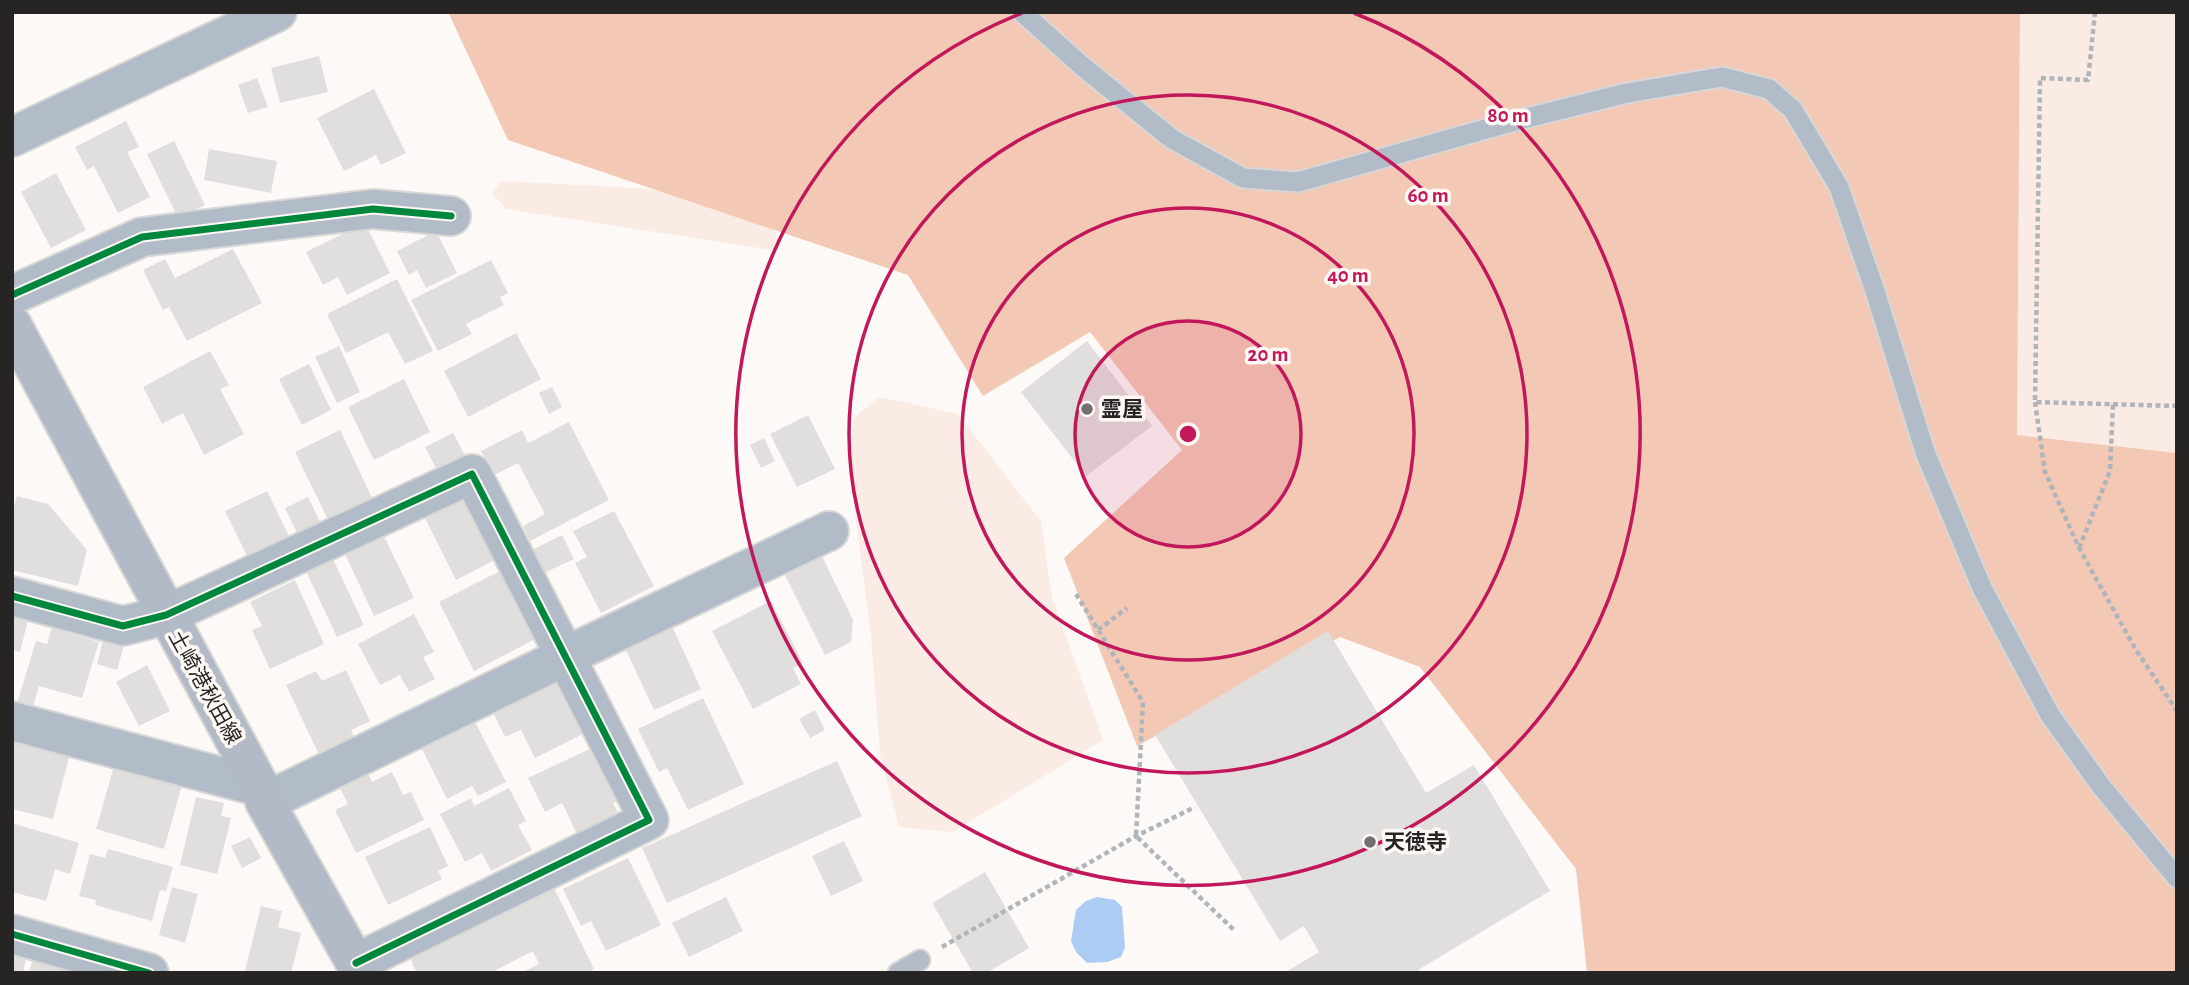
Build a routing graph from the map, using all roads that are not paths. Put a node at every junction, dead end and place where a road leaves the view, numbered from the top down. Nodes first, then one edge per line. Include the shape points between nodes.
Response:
1 (277, 12) edge
2 (1023, 12) edge
3 (12, 137) edge
4 (451, 216) dead end
5 (12, 295) edge
6 (12, 324) edge
7 (829, 531) dead end
8 (12, 596) edge
9 (166, 615) junction
10 (566, 656) junction
11 (12, 721) edge
12 (262, 795) junction
13 (2177, 878) edge
14 (12, 934) edge
15 (920, 960) road end
16 (358, 968) edge
17 (149, 973) edge
18 (898, 973) edge

1 - 3 street
2 - 13 lane via 1172,138 1243,178 1298,182 1507,123 1627,93 1708,79 1722,77 1769,89 1793,110 1839,187 1925,452 1982,588 2050,715
4 - 5 street via 373,209 142,237
6 - 9 main road, 土崎港秋田線
7 - 10 street
8 - 9 street via 123,626
9 - 10 street via 472,474
9 - 12 main road, 土崎港秋田線
10 - 12 street
10 - 16 street via 649,820
11 - 12 street
12 - 16 main road, 土崎港秋田線
14 - 17 street
15 - 18 lane

